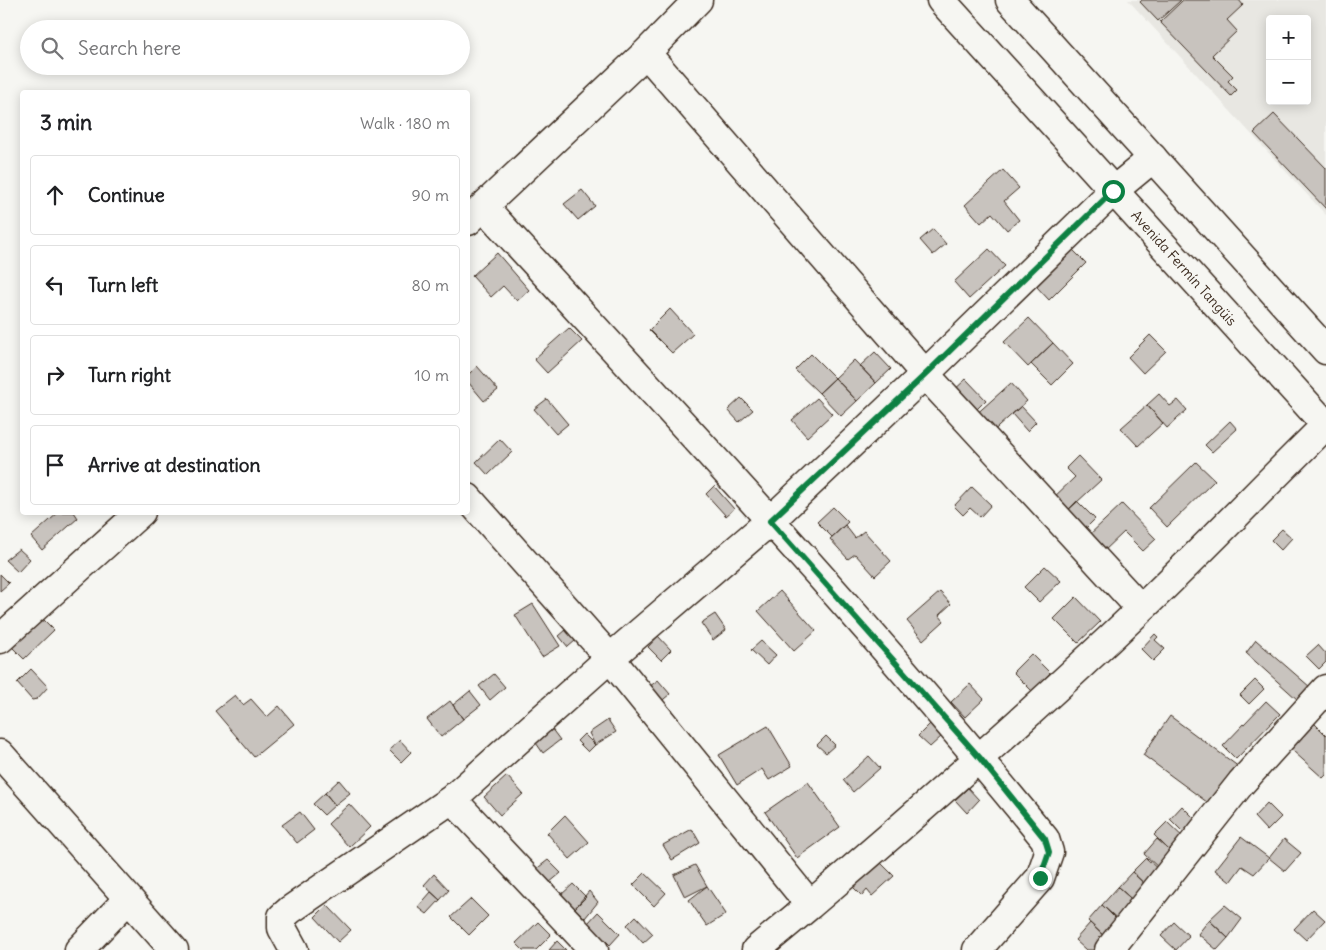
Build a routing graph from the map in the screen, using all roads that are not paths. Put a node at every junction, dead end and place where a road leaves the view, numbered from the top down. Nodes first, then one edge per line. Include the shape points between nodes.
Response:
1 (698, 0) edge
2 (941, 0) edge
3 (1010, 0) edge
4 (646, 53) junction
5 (1153, 158) junction
6 (1113, 191) junction
7 (476, 214) edge
8 (1326, 350) edge
9 (926, 374) junction
10 (1326, 425) edge
11 (470, 500) edge
12 (138, 515) edge
13 (770, 521) junction
14 (1141, 609) junction
15 (0, 639) edge
16 (610, 658) junction
17 (1326, 689) edge
18 (0, 754) edge
19 (979, 757) junction
20 (452, 799) junction
21 (128, 900) junction
22 (810, 905) junction
23 (79, 950) edge
24 (174, 950) edge
25 (294, 950) edge
26 (594, 950) edge
27 (756, 950) edge
28 (977, 950) edge
29 (1109, 950) edge

1 - 4 street
2 - 6 street, Avenida Fermín Tangüis
3 - 5 street
4 - 7 street
4 - 9 street
5 - 6 street
5 - 8 street
6 - 9 street
6 - 10 street, Avenida Fermín Tangüis
7 - 13 street
9 - 13 street
9 - 14 street
10 - 14 street
11 - 16 street
12 - 15 street
13 - 16 street
13 - 19 street
14 - 19 street
16 - 20 street
16 - 22 street
17 - 29 street via 1241,783
18 - 21 street
19 - 22 street
19 - 28 street via 1045,839 1049,852 1040,878
20 - 25 street via 282,917 282,928
20 - 26 street
21 - 23 street
21 - 24 street
22 - 27 street

